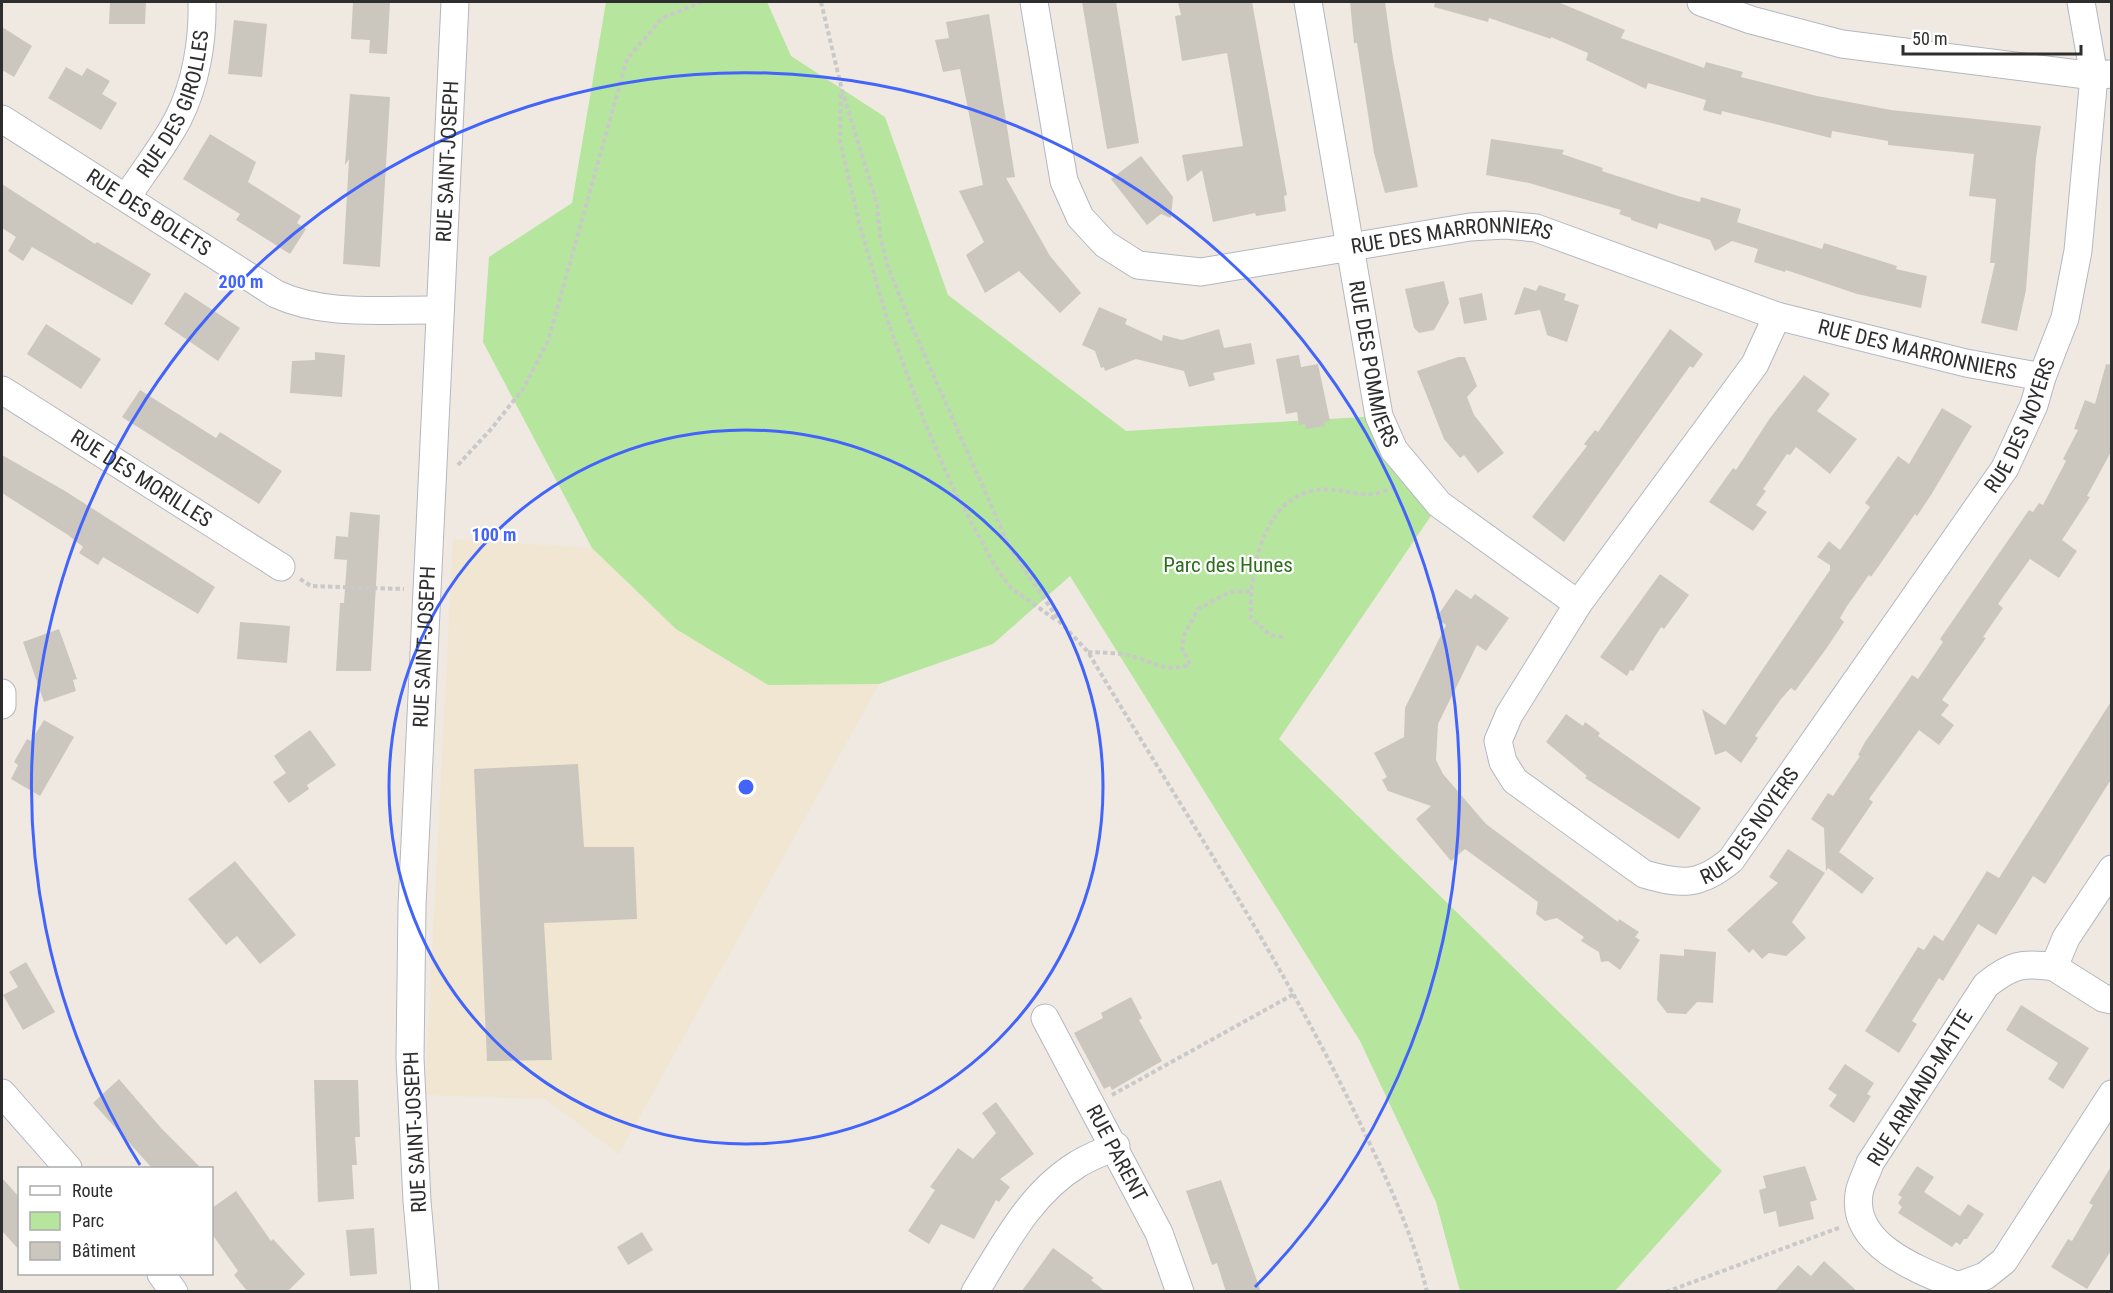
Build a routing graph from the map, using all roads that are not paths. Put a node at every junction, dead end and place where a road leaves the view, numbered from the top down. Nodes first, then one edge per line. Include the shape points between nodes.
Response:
1 (202, 2) edge
2 (455, 2) edge
3 (1034, 2) edge
4 (1308, 2) edge
5 (1701, 2) edge
6 (2081, 2) edge
7 (2103, 75) edge
8 (2, 119) edge
9 (127, 197) junction
10 (1351, 246) junction
11 (440, 310) junction
12 (1777, 316) junction
13 (2042, 377) junction
14 (2, 390) edge
15 (281, 567) road end
16 (1578, 604) junction
17 (2, 693) edge
18 (2, 705) edge
19 (2112, 869) edge
20 (2054, 967) junction
21 (2112, 1000) edge
22 (1045, 1018) dead end
23 (2, 1093) edge
24 (2112, 1094) edge
25 (1116, 1146) junction
26 (67, 1167) edge
27 (162, 1275) edge
28 (174, 1292) edge
29 (425, 1292) edge
30 (975, 1292) edge
31 (1180, 1292) edge

1 - 9 street, RUE DES GIROLLES via 194,77 178,119
2 - 11 street, RUE SAINT-JOSEPH
3 - 10 street, RUE DES MARRONNIERS via 1064,181 1080,217 1105,244 1138,265 1201,272
4 - 10 street, RUE DES POMMIERS
5 - 7 street via 1751,21 1842,44
6 - 7 street
7 - 13 street, RUE DES NOYERS via 2065,318
8 - 9 street, RUE DES BOLETS
9 - 11 street, RUE DES BOLETS via 297,304
10 - 12 street, RUE DES MARRONNIERS via 1470,228 1536,228
10 - 16 street, RUE DES POMMIERS via 1379,416 1394,450 1439,504
11 - 29 street, RUE SAINT-JOSEPH via 412,906 410,1058
12 - 13 street, RUE DES MARRONNIERS via 1966,363
12 - 16 street, RUE DES NOYERS via 1755,364
13 - 16 street, RUE DES NOYERS via 2034,405 2005,468 1731,860 1712,876 1689,882 1666,881 1644,874 1515,781 1503,762 1498,741 1509,715
14 - 15 street, RUE DES MORILLES
17 - 18 street
19 - 20 street via 2066,938
20 - 21 street, RUE ARMAND-MATTE
20 - 24 street, RUE ARMAND-MATTE via 2028,963 2004,970 1986,985 1870,1163 1859,1194 1861,1220 1876,1242 1920,1271 1958,1286 1985,1276 2004,1261
22 - 25 street, RUE PARENT
23 - 26 street
25 - 30 street via 1079,1163 1050,1185 1017,1223
25 - 31 street, RUE PARENT via 1159,1233
27 - 28 street

